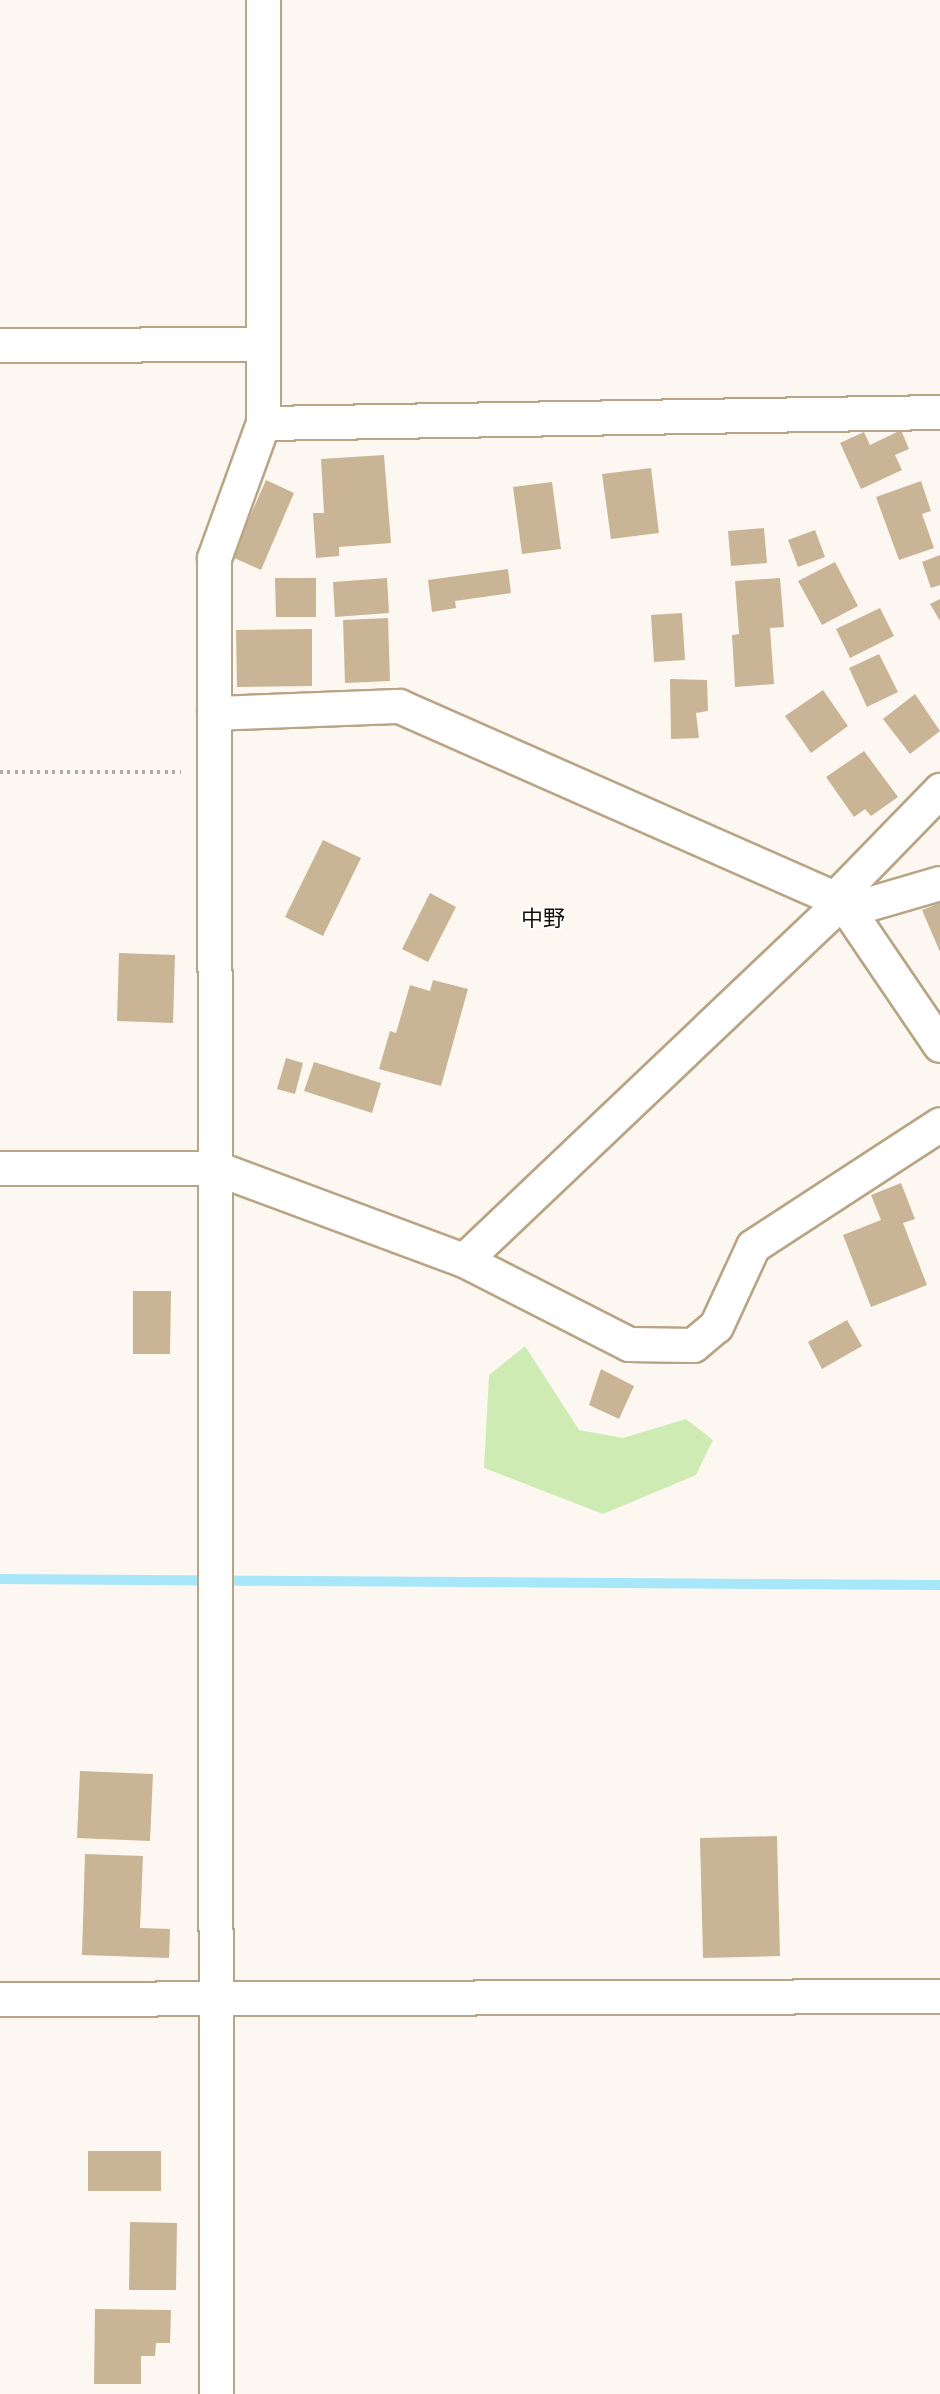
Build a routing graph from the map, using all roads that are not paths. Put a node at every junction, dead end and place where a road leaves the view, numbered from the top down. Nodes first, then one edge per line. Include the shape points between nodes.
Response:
1 (263, 0) edge
2 (263, 344) junction
3 (0, 345) edge
4 (940, 412) edge
5 (263, 423) junction
6 (214, 712) junction
7 (940, 790) edge
8 (940, 883) edge
9 (841, 903) junction
10 (940, 1045) edge
11 (940, 1124) edge
12 (0, 1168) edge
13 (216, 1168) junction
14 (464, 1260) junction
15 (940, 1996) edge
16 (0, 1999) edge
17 (215, 1999) junction
18 (216, 2394) edge

1 - 2 street
2 - 3 street
2 - 5 street
4 - 5 street
5 - 6 street via 214,558
6 - 9 street via 399,706
6 - 13 street
7 - 9 street
8 - 9 street
9 - 10 street
9 - 14 street
11 - 14 street via 753,1246 716,1326 693,1345 629,1344
12 - 13 street
13 - 14 street
13 - 17 street
15 - 17 street
16 - 17 street
17 - 18 street

